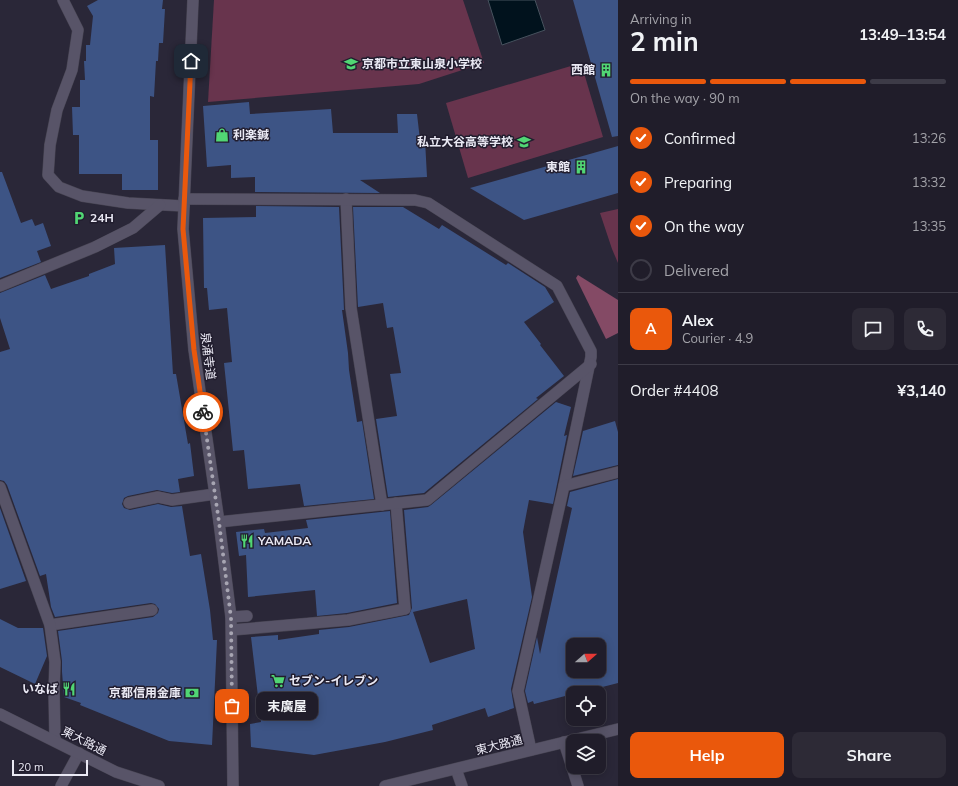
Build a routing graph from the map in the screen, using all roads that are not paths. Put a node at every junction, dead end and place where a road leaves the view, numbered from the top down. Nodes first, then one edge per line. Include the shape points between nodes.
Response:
1 (63, 0) edge
2 (194, 0) edge
3 (346, 199) junction
4 (184, 203) junction
5 (160, 205) junction
6 (0, 286) edge
7 (591, 364) junction
8 (618, 472) edge
9 (564, 486) junction
10 (0, 487) edge
11 (215, 494) junction
12 (129, 503) dead end
13 (396, 503) junction
14 (382, 505) junction
15 (219, 522) junction
16 (152, 610) dead end
17 (247, 616) dead end
18 (231, 618) junction
19 (50, 625) junction
20 (232, 630) junction
21 (0, 714) edge
22 (618, 729) edge
23 (55, 741) junction
24 (564, 742) junction
25 (531, 750) junction
26 (79, 753) junction
27 (456, 769) junction
28 (61, 786) edge
29 (159, 786) edge
30 (232, 786) edge
31 (385, 786) edge
32 (462, 786) edge
33 (578, 786) edge

1 - 5 street via 78,30 72,70 57,110 51,138 48,175 59,188 82,196
2 - 4 street, 泉涌寺道
3 - 4 street
3 - 7 street via 422,201 557,286 591,351
3 - 14 street via 351,308
4 - 5 street
4 - 11 street, 泉涌寺道 via 183,229 194,350
5 - 6 street via 133,228 95,247
7 - 9 street
7 - 13 street via 427,500
8 - 9 street
9 - 25 street via 518,692
10 - 19 street
11 - 12 street via 172,500 158,497
11 - 15 street, 泉涌寺道
13 - 14 street
13 - 20 street via 404,610 348,620
14 - 15 street
15 - 18 street, 泉涌寺道
16 - 19 street
17 - 18 street
18 - 20 street, 泉涌寺道
19 - 23 street via 56,662
20 - 30 street, 泉涌寺道
21 - 23 street, 東大路通
22 - 24 street, 東大路通
23 - 26 street, 東大路通
24 - 25 street, 東大路通
24 - 33 street
25 - 27 street, 東大路通
26 - 28 street
26 - 29 street, 東大路通 via 116,772
27 - 31 street, 東大路通
27 - 32 street

